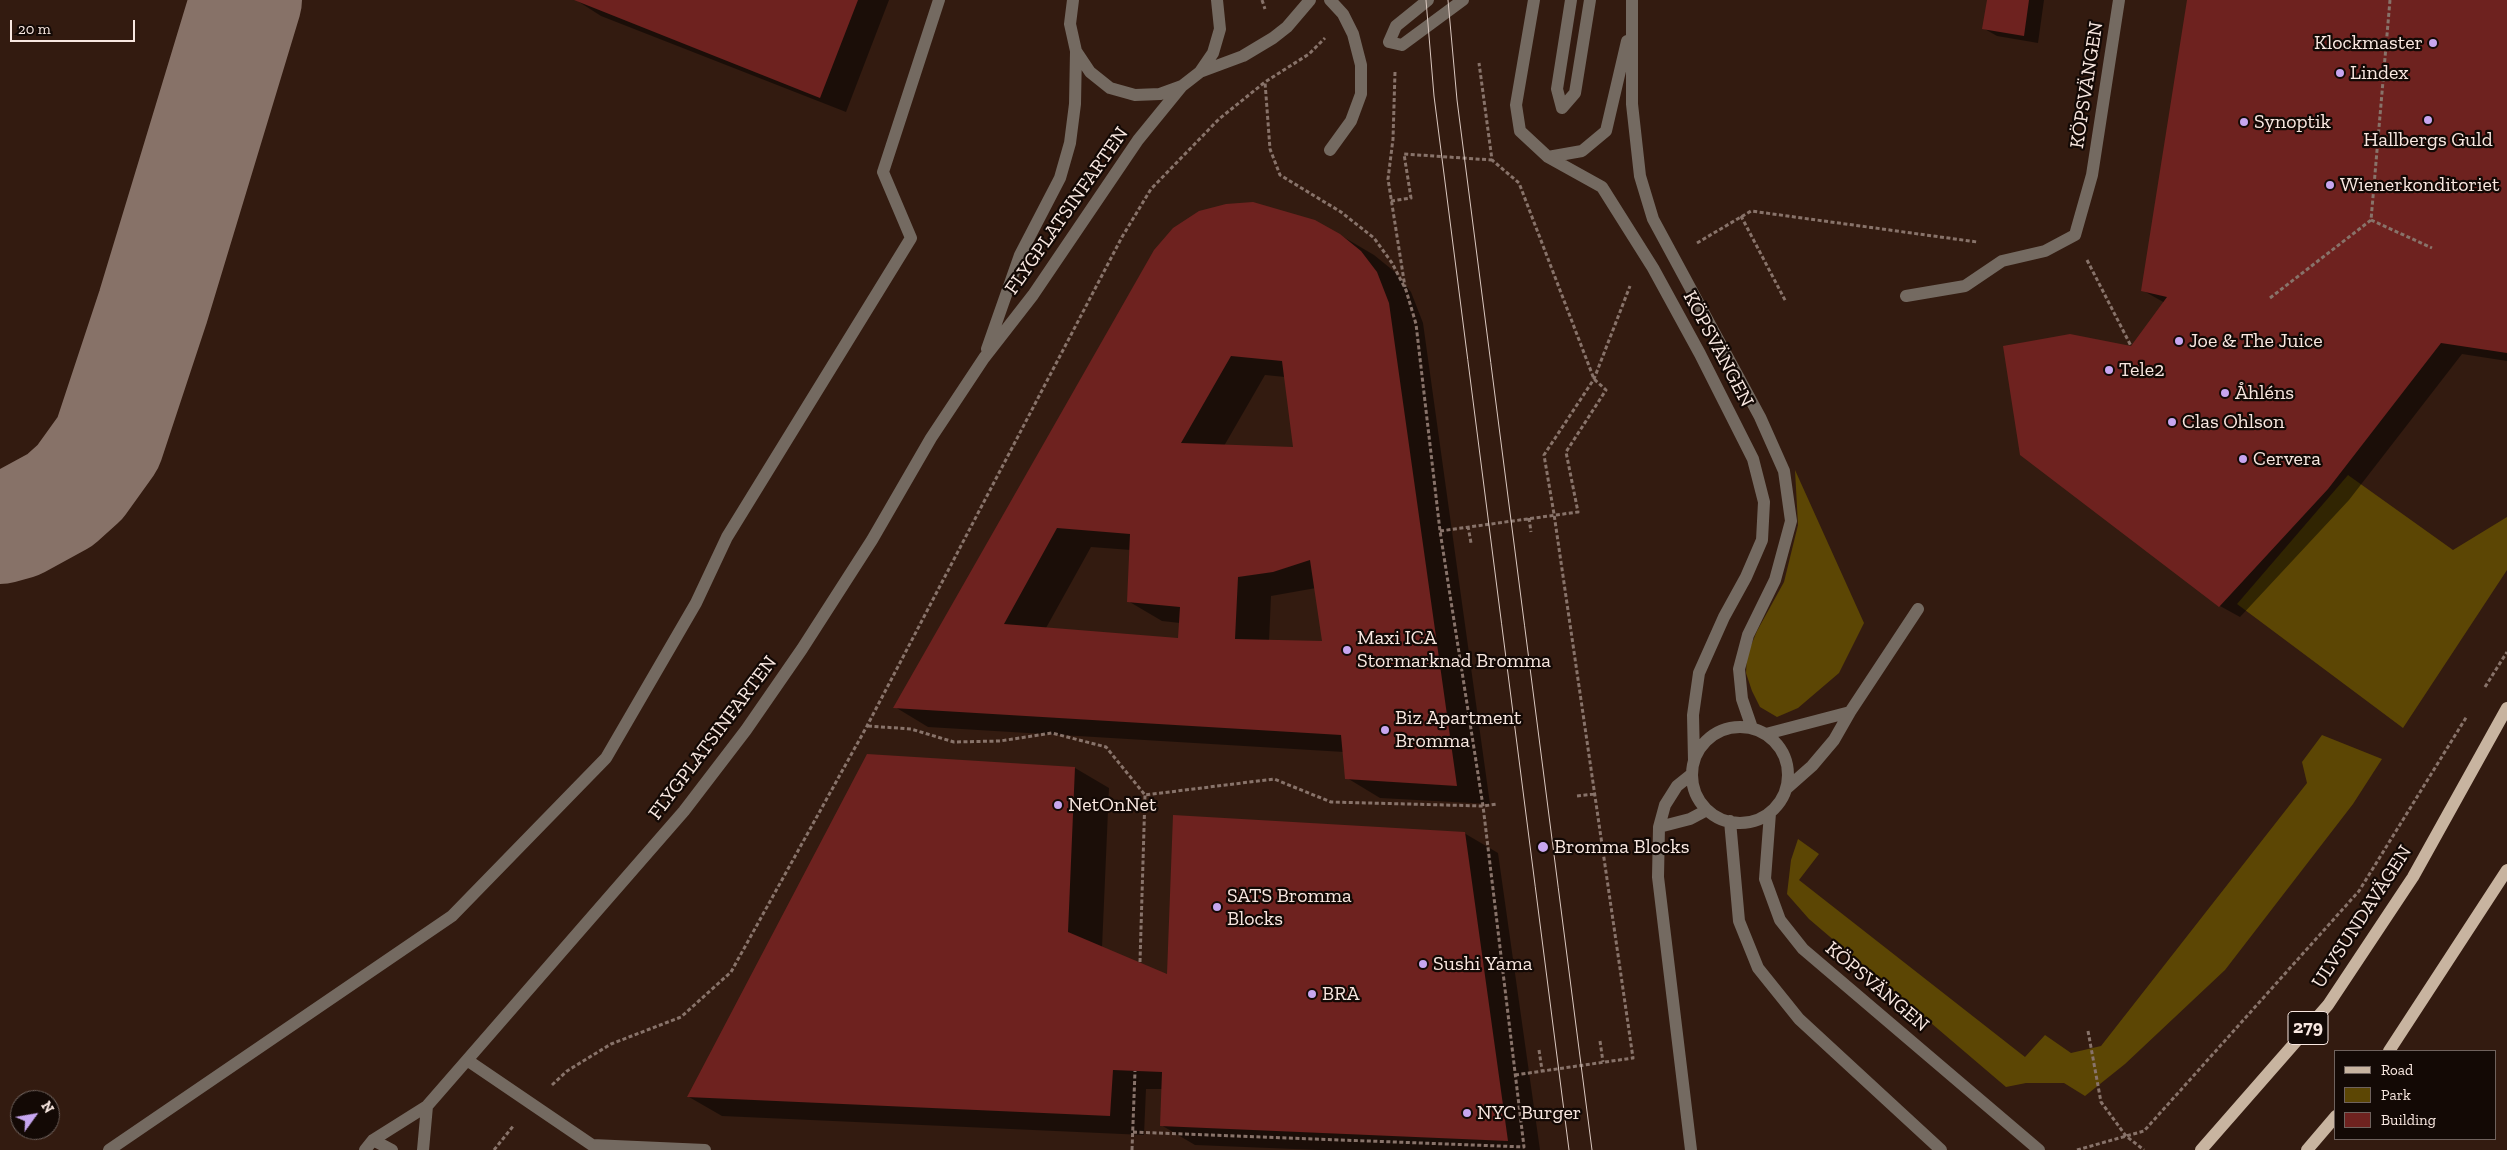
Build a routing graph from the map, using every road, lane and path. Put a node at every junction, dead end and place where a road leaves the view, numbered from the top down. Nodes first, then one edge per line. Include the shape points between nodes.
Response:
1 (939, 0) edge
2 (1073, 0) edge
3 (1217, 0) edge
4 (1310, 0) edge
5 (1330, 0) edge
6 (1428, 0) edge
7 (1463, 0) edge
8 (1571, 0) edge
9 (1590, 0) edge
10 (1632, 0) edge
11 (2119, 0) edge
12 (2390, 0) edge
13 (1532, 3) edge
14 (1343, 14) junction
15 (1632, 20) junction
16 (1076, 51) junction
17 (1395, 63) dead end
18 (1479, 63) dead end
19 (1200, 72) junction
20 (1265, 82) junction
21 (1182, 86) junction
22 (1330, 150) dead end
23 (1548, 157) junction
24 (1492, 160) junction
25 (1390, 201) junction
26 (1741, 216) junction
27 (2371, 220) junction
28 (1986, 243) dead end
29 (2432, 248) dead end
30 (2045, 251) junction
31 (1672, 257) junction
32 (1653, 268) junction
33 (1406, 290) junction
34 (1906, 296) dead end
35 (2270, 298) dead end
36 (1786, 302) dead end
37 (2131, 346) dead end
38 (984, 358) junction
39 (1594, 378) junction
40 (1554, 514) junction
41 (1529, 518) junction
42 (1468, 526) junction
43 (1440, 531) junction
44 (1531, 532) dead end
45 (1471, 543) dead end
46 (1918, 609) dead end
47 (2507, 652) edge
48 (2481, 693) dead end
49 (2507, 708) edge
50 (2471, 709) dead end
51 (1850, 712) junction
52 (867, 726) junction
53 (1752, 728) junction
54 (1766, 734) junction
55 (1694, 760) junction
56 (1692, 774) junction
57 (1786, 788) junction
58 (1594, 794) junction
59 (1145, 795) junction
60 (1577, 796) dead end
61 (1496, 804) dead end
62 (1483, 806) junction
63 (1707, 810) junction
64 (1770, 812) junction
65 (1730, 821) junction
66 (1659, 827) junction
67 (2507, 870) edge
68 (1140, 962) dead end
69 (2088, 1031) dead end
70 (1600, 1041) dead end
71 (1539, 1050) dead end
72 (2390, 1050) edge
73 (467, 1060) junction
74 (1603, 1062) junction
75 (1542, 1070) junction
76 (1136, 1071) dead end
77 (1514, 1075) junction
78 (532, 1104) junction
79 (426, 1106) junction
80 (2334, 1118) edge
81 (1133, 1132) junction
82 (2126, 1136) junction
83 (369, 1145) edge
84 (1483, 1148) edge
85 (108, 1150) edge
86 (392, 1150) edge
87 (423, 1150) edge
88 (494, 1150) edge
89 (691, 1150) edge
90 (705, 1150) edge
91 (1132, 1150) edge
92 (1690, 1150) edge
93 (1942, 1150) edge
94 (2039, 1150) edge
95 (2077, 1150) edge
96 (2144, 1150) edge
97 (2201, 1150) edge
98 (2307, 1150) edge

1 - 85 street via 883,172 911,238 727,537 696,603 606,758 452,916
2 - 16 street via 1070,24
3 - 19 street via 1220,30 1213,53
4 - 19 street via 1287,28 1273,38 1243,56
5 - 14 street
6 - 7 street via 1396,26 1389,42 1402,44
8 - 9 street via 1557,89 1562,108 1575,92
10 - 15 street, KÖPSVÄNGEN
11 - 30 street, KÖPSVÄNGEN via 2092,175 2075,236
12 - 27 path
13 - 23 street, KÖPSVÄNGEN via 1516,105 1520,131
14 - 20 path via 1309,54
14 - 22 street via 1353,34 1360,65 1360,94 1351,121
15 - 23 street via 1606,131 1582,151
15 - 31 street, KÖPSVÄNGEN via 1632,104 1640,176 1653,219
16 - 21 street via 1090,72 1110,88 1143,95 1160,94
16 - 38 street, FLYGPLATSINFARTEN via 1075,104 1070,143 1060,178 1020,255
17 - 25 path via 1393,139 1388,179
18 - 24 path
19 - 21 street
20 - 33 path via 1270,150 1280,175 1341,212 1374,238
20 - 52 path via 1219,119 1151,189 1122,237
21 - 38 street, FLYGPLATSINFARTEN via 1138,140 1033,296
23 - 32 street, KÖPSVÄNGEN via 1602,187
24 - 25 path via 1404,154 1411,198
24 - 39 path via 1519,183
25 - 33 path
26 - 28 path via 1751,211
26 - 31 path
26 - 36 path
27 - 29 path
27 - 35 path
30 - 34 street, KÖPSVÄNGEN via 2002,261 1965,286
30 - 37 path via 2087,260
31 - 53 street, KÖPSVÄNGEN via 1760,417 1784,471 1791,521 1775,580 1748,636 1739,669 1742,698
32 - 39 path via 1634,278
32 - 55 street, KÖPSVÄNGEN via 1753,458 1764,502 1762,540 1699,673 1693,715
33 - 43 path via 1416,324
38 - 73 street, FLYGPLATSINFARTEN via 931,438 872,540 746,730 684,812
39 - 40 path via 1544,455
39 - 40 path via 1606,390 1566,452 1578,512
40 - 41 path
40 - 58 path
41 - 42 path
41 - 44 path
42 - 43 path
42 - 45 path
43 - 62 path
46 - 51 street
47 - 48 path
49 - 97 main road, ULVSUNDAVÄGEN / 279 via 2413,877 2328,1005
50 - 82 path via 2359,890 2144,1131
51 - 54 street
51 - 57 street via 1834,740 1812,766
52 - 59 path via 911,729 954,742 1000,742 1052,733 1106,747
52 - 78 path via 730,972 681,1017 611,1044 567,1071
53 - 54 street, KÖPSVÄNGEN
53 - 55 street, KÖPSVÄNGEN via 1731,728 1711,736
54 - 57 street, KÖPSVÄNGEN via 1783,754
55 - 56 street, KÖPSVÄNGEN
56 - 63 street, KÖPSVÄNGEN via 1694,788
56 - 66 street via 1676,786 1664,805
57 - 64 street
58 - 60 path
58 - 74 path via 1633,1058
59 - 62 path via 1274,779 1331,802
59 - 68 path
61 - 62 path
62 - 77 path
63 - 65 street
63 - 66 street via 1690,819
64 - 65 street via 1757,820
64 - 94 street, KÖPSVÄNGEN via 1765,879 1780,920 1803,949
65 - 93 street via 1739,921 1758,968 1799,1020
66 - 92 street via 1658,877
67 - 72 main road
69 - 82 path via 2101,1102
70 - 74 path
71 - 75 path
73 - 78 street
73 - 79 street, FLYGPLATSINFARTEN
74 - 75 path
75 - 77 path
76 - 81 path
77 - 84 path via 1524,1147
78 - 88 path
78 - 89 street via 592,1145
79 - 83 street, FLYGPLATSINFARTEN
79 - 87 street
80 - 98 main road
81 - 84 path
81 - 91 path
82 - 95 path
82 - 96 path
83 - 86 street
89 - 90 street

